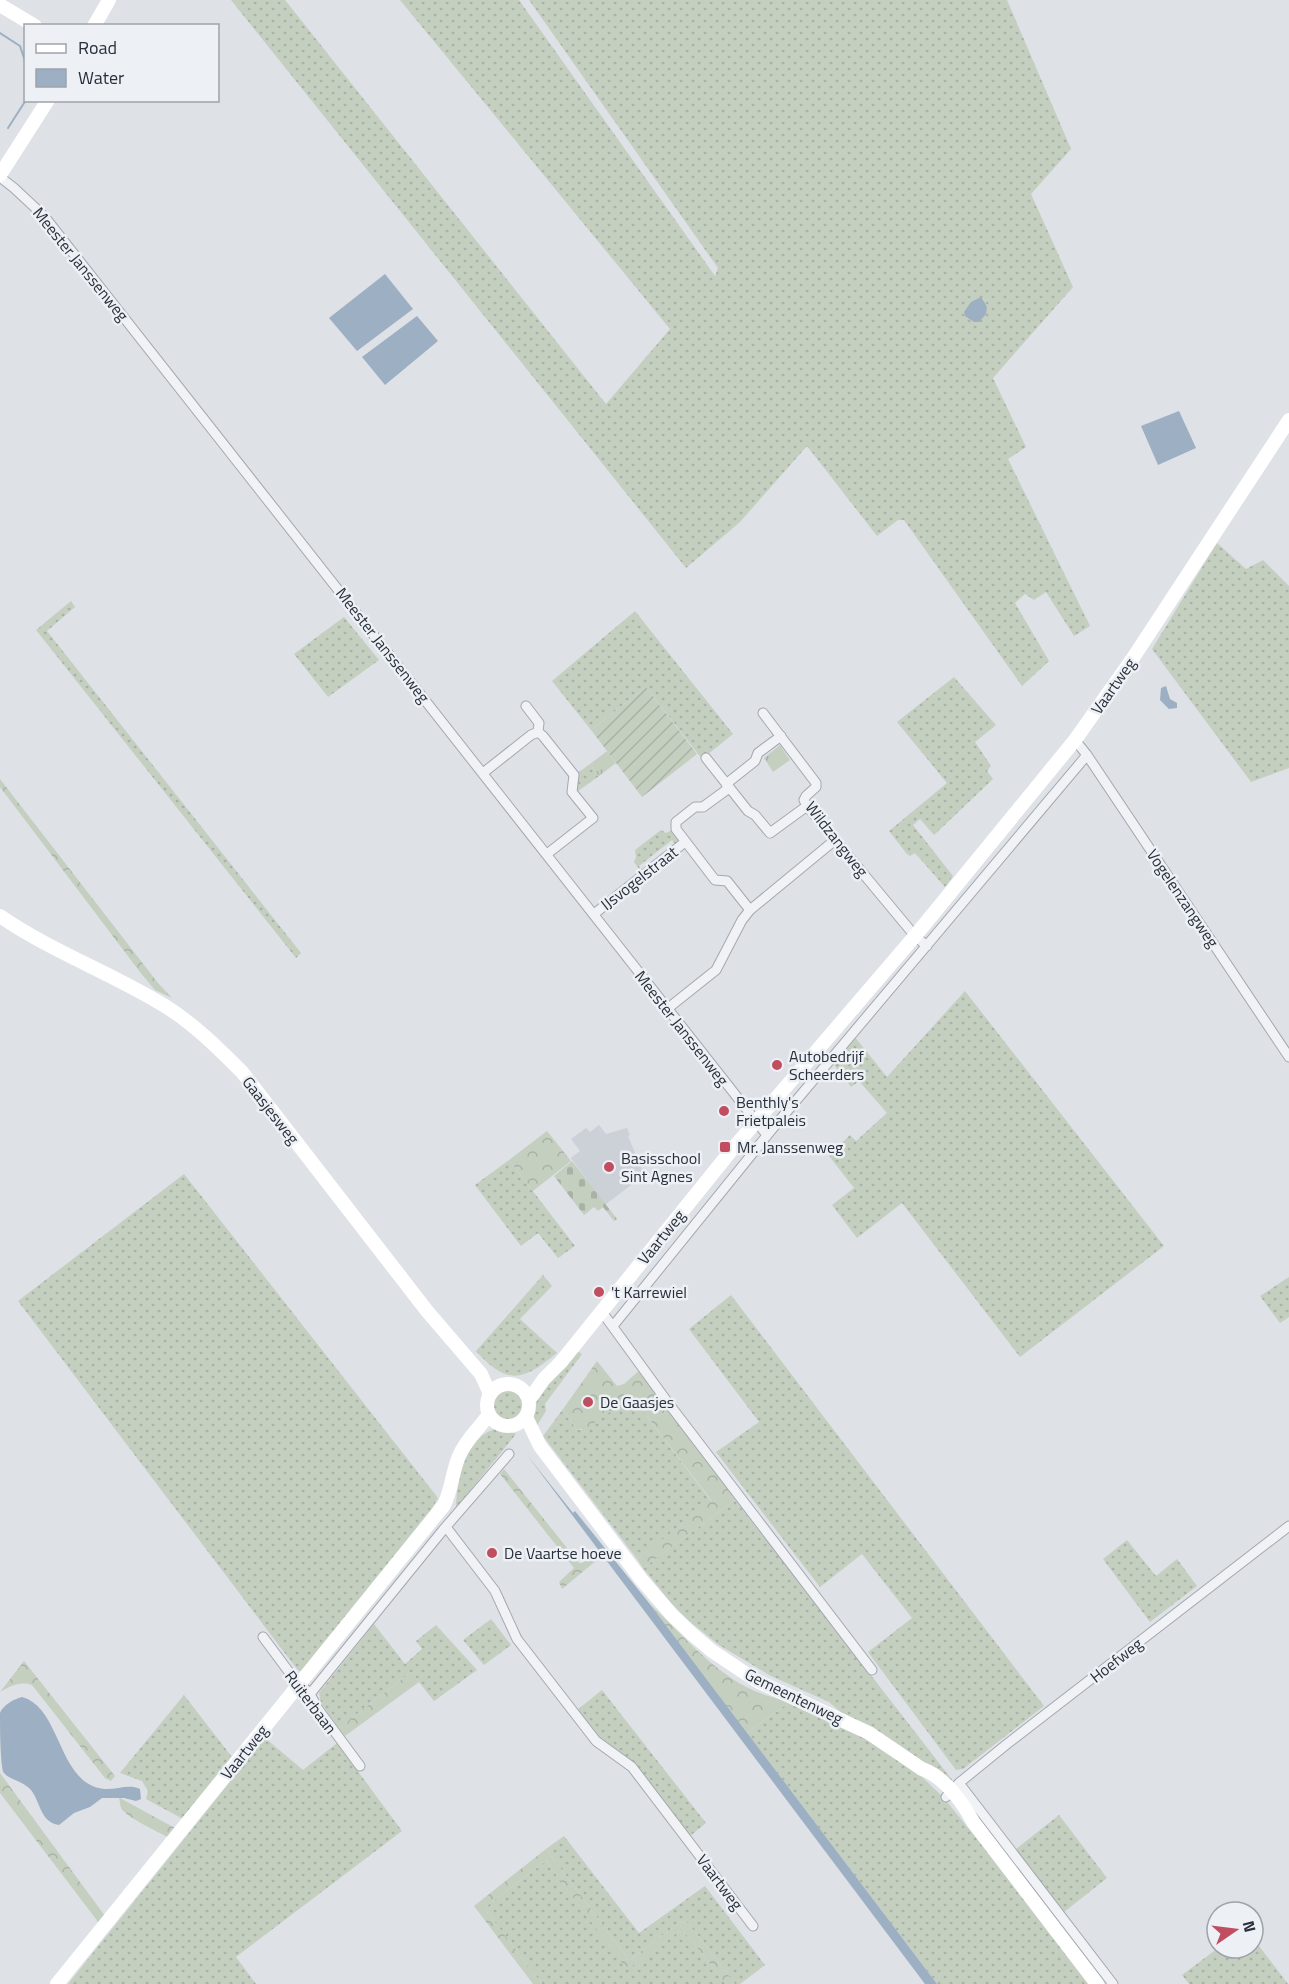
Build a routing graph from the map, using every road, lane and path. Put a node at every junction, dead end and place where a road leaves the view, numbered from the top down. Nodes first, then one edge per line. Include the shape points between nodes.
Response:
1 (109, 0) edge
2 (0, 5) edge
3 (32, 24) edge
4 (95, 24) edge
5 (47, 102) edge
6 (0, 176) edge
7 (1289, 420) edge
8 (526, 706) dead end
9 (763, 713) dead end
10 (538, 732) junction
11 (781, 736) junction
12 (1075, 740) junction
13 (1087, 755) junction
14 (706, 758) dead end
15 (483, 773) junction
16 (728, 785) junction
17 (807, 806) junction
18 (835, 840) junction
19 (685, 842) junction
20 (547, 854) junction
21 (750, 910) junction
22 (594, 914) junction
23 (0, 916) edge
24 (915, 936) junction
25 (927, 946) junction
26 (667, 1009) junction
27 (1289, 1058) edge
28 (755, 1122) junction
29 (767, 1136) junction
30 (602, 1312) junction
31 (613, 1326) junction
32 (495, 1390) junction
33 (525, 1394) junction
34 (493, 1419) junction
35 (521, 1421) junction
36 (509, 1454) dead end
37 (432, 1521) junction
38 (1289, 1526) edge
39 (445, 1529) junction
40 (263, 1637) dead end
41 (872, 1670) dead end
42 (300, 1683) junction
43 (310, 1694) junction
44 (360, 1766) dead end
45 (952, 1790) junction
46 (753, 1926) dead end
47 (57, 1984) edge
48 (1097, 1984) edge
49 (1113, 1984) edge

1 - 4 street
2 - 3 street
5 - 6 street
6 - 15 street, Meester Janssenweg via 44,216
7 - 12 street, Vaartweg via 1134,658
8 - 10 street via 538,723
9 - 11 street, Wildzangweg
10 - 15 street
10 - 20 street via 574,775 572,792 593,818
11 - 16 street via 758,753 755,761
11 - 17 street, Wildzangweg via 816,783 804,800
12 - 13 street, Vogelenzangweg
12 - 24 street, Vaartweg
13 - 25 street, Vaartweg
13 - 27 street, Vogelenzangweg
14 - 16 street
15 - 20 street, Meester Janssenweg
16 - 17 street via 770,833
16 - 19 street via 703,807 695,807 678,819 677,832
17 - 18 street, Wildzangweg
18 - 21 street
18 - 24 street, Wildzangweg
19 - 21 street via 715,880 727,881
19 - 22 street, IJsvogelstraat
20 - 22 street, Meester Janssenweg
21 - 26 street via 716,970
22 - 26 street, Meester Janssenweg
23 - 32 street, Gaasjesweg via 21,931 167,1007 215,1045 242,1072 434,1319
24 - 25 street
24 - 28 street, Vaartweg
25 - 29 street, Vaartweg
26 - 28 street, Meester Janssenweg
28 - 29 street
28 - 30 street, Vaartweg
29 - 31 street, Vaartweg
30 - 31 street
30 - 33 street, Vaartweg via 561,1362
31 - 41 street
32 - 33 street via 511,1384
32 - 34 street via 487,1404
33 - 35 street via 530,1406
34 - 35 street via 509,1427
34 - 37 street, Vaartweg via 465,1443 450,1493
35 - 45 street, Gemeentenweg via 651,1592 692,1634 757,1681 869,1733 922,1769 927,1778
36 - 39 street
37 - 39 street, Vaartweg
37 - 42 street, Vaartweg
38 - 45 street, Hoefweg
39 - 43 street
39 - 46 street, Vaartweg via 495,1592 517,1639 596,1742 632,1767
40 - 42 street, Ruiterbaan
42 - 43 street, Ruiterbaan
42 - 47 street, Vaartweg
43 - 44 street, Ruiterbaan
45 - 48 street, Gemeentenweg via 962,1814 973,1822
45 - 49 street, Gemeentenweg

